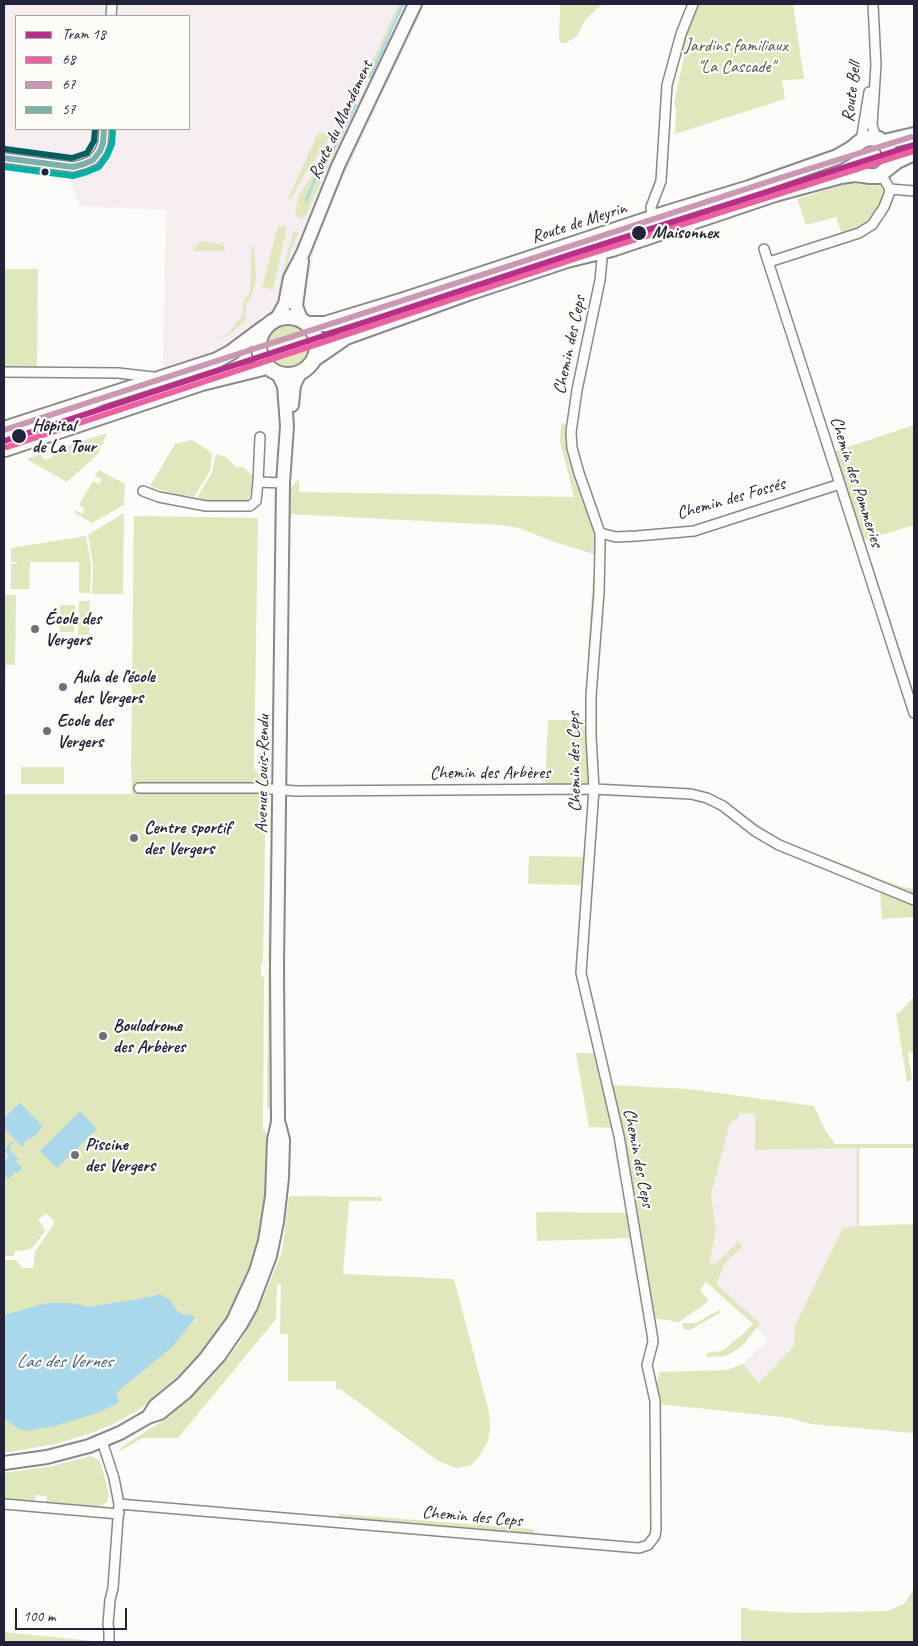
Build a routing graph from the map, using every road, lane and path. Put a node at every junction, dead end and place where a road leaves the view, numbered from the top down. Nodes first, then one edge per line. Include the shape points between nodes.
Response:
1 (415, 4) edge
2 (693, 4) edge
3 (873, 4) edge
4 (874, 48) junction
5 (104, 130) edge
6 (914, 135) edge
7 (880, 140) junction
8 (859, 142) junction
9 (914, 153) edge
10 (4, 158) edge
11 (885, 171) junction
12 (862, 174) junction
13 (890, 189) junction
14 (914, 191) edge
15 (652, 219) junction
16 (764, 249) dead end
17 (600, 252) junction
18 (303, 253) junction
19 (769, 262) junction
20 (278, 318) junction
21 (304, 322) junction
22 (265, 327) junction
23 (314, 359) junction
24 (273, 370) junction
25 (4, 372) edge
26 (300, 372) junction
27 (166, 377) junction
28 (132, 388) junction
29 (138, 404) junction
30 (70, 418) junction
31 (287, 426) junction
32 (4, 429) edge
33 (260, 437) dead end
34 (4, 444) edge
35 (258, 482) junction
36 (283, 483) junction
37 (840, 484) junction
38 (143, 491) dead end
39 (600, 533) junction
40 (914, 713) edge
41 (139, 788) dead end
42 (594, 788) junction
43 (280, 790) junction
44 (914, 900) edge
45 (102, 1441) junction
46 (4, 1463) edge
47 (4, 1504) edge
48 (119, 1504) junction
49 (119, 1514) junction
50 (109, 1642) edge

1 - 18 main road, Route du Mandement via 338,166
2 - 15 street via 667,85 661,181 651,207
3 - 4 street, Route Bell
4 - 7 street, Route Bell via 876,72 872,125
4 - 8 street, Route Bell
5 - 10 street via 102,148 93,160 84,164 73,167
6 - 7 main road, Route de Meyrin
7 - 8 main road, Route de Meyrin via 868,138
7 - 11 main road via 890,153 891,160
8 - 12 main road via 853,150 852,161
8 - 15 main road, Route de Meyrin via 845,153 821,164
9 - 11 main road via 904,156
11 - 12 main road, Route de Meyrin via 874,176
11 - 13 street
12 - 17 main road, Route de Meyrin via 841,176 774,194
13 - 14 street
13 - 19 street via 879,216 864,230
15 - 21 main road, Route de Meyrin via 325,324
16 - 19 street, Chemin des Pommeries
17 - 23 main road, Route de Meyrin via 567,260 367,328 346,336
17 - 39 street, Chemin des Ceps via 600,280 571,432 578,473
18 - 20 main road, Route du Mandement via 290,278 285,304
18 - 21 main road, Route du Mandement via 296,306
19 - 37 street, Chemin des Pommeries
20 - 21 main road via 290,316
20 - 22 main road
21 - 23 main road via 315,335
22 - 24 main road via 258,348 260,356
22 - 27 main road via 224,357
23 - 26 main road
24 - 26 main road via 290,375
24 - 29 main road via 202,383
24 - 31 main road, Avenue Louis-Rendu via 284,386
25 - 27 street via 118,373 147,378
26 - 31 main road, Avenue Louis-Rendu via 294,385
27 - 28 main road
28 - 30 street
28 - 32 main road
29 - 30 street
29 - 34 main road
30 - 34 street
31 - 36 main road, Avenue Louis-Rendu
33 - 35 street
35 - 36 street
35 - 38 street via 256,501 250,506 206,506
36 - 43 main road, Avenue Louis-Rendu
37 - 39 street, Chemin des Fossés via 694,530 630,537
37 - 40 street, Chemin des Pommeries
39 - 42 street, Chemin des Ceps via 591,696
41 - 43 street, Chemin des Arbères
42 - 43 street, Chemin des Arbères
42 - 44 street, Chemin des Arbères via 707,798 779,845
42 - 48 street, Chemin des Ceps via 581,973 619,1136 652,1334 647,1366 655,1401 654,1539 639,1548
43 - 45 main road, Avenue Louis-Rendu via 278,1122 268,1223 261,1256 233,1321 210,1354 182,1384 155,1406 148,1417
45 - 46 main road, Avenue Louis-Rendu via 47,1457
45 - 48 street
47 - 49 street
48 - 49 street
49 - 50 street

